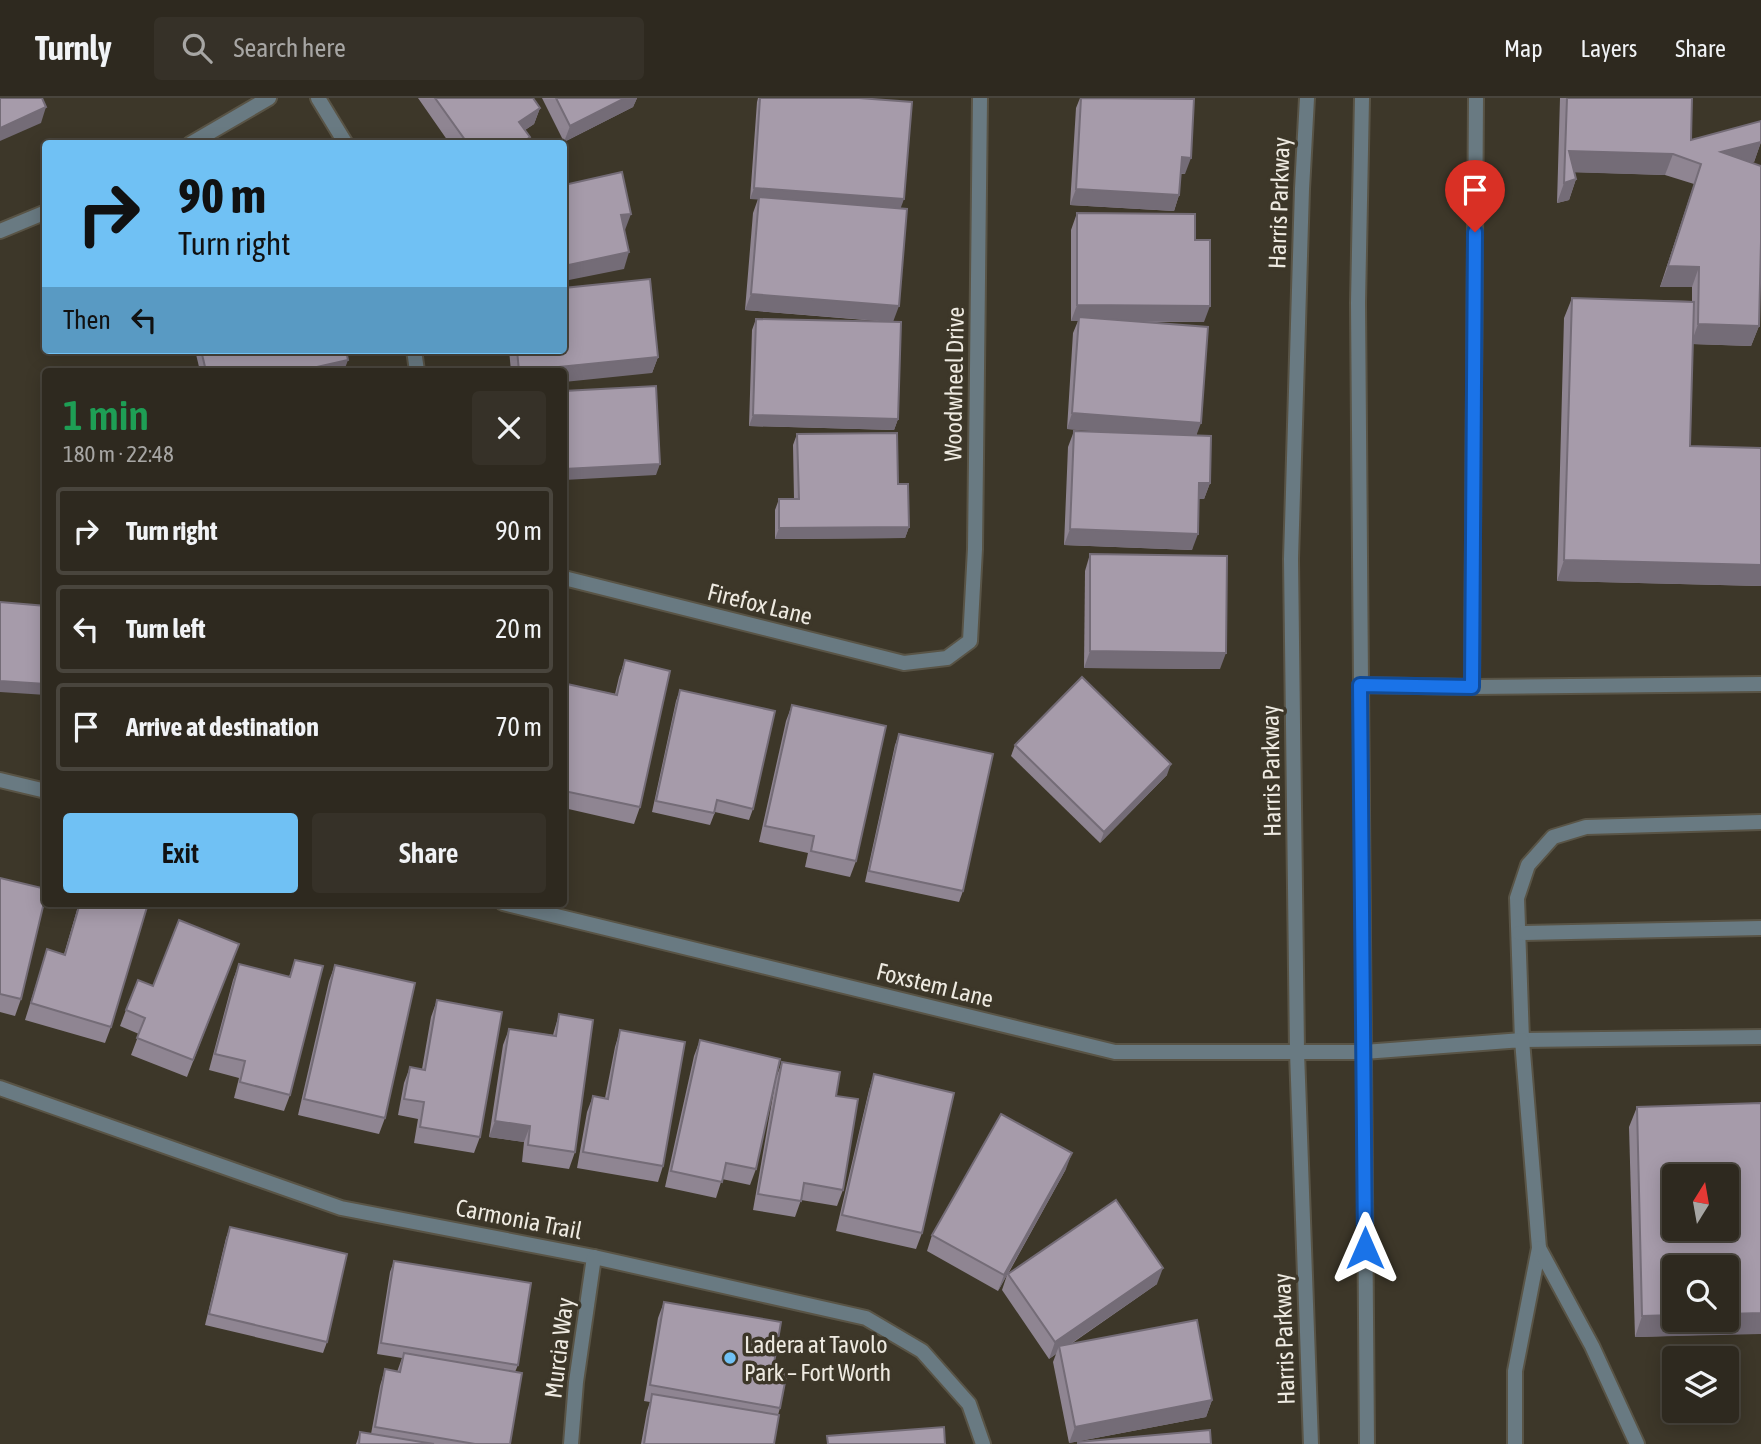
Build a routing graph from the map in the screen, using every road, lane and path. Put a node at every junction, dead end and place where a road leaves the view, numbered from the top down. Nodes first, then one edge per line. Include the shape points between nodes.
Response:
1 (269, 98) edge
2 (318, 98) edge
3 (980, 98) edge
4 (1307, 98) edge
5 (1362, 98) edge
6 (1476, 98) edge
7 (197, 140) edge
8 (344, 140) edge
9 (42, 214) edge
10 (0, 231) edge
11 (567, 579) edge
12 (947, 658) joint
13 (1761, 684) edge
14 (1360, 685) junction
15 (1472, 687) junction
16 (0, 780) edge
17 (42, 790) edge
18 (1761, 822) edge
19 (519, 907) edge
20 (1761, 928) edge
21 (1518, 933) junction
22 (1761, 1037) edge
23 (1522, 1040) junction
24 (1297, 1052) junction
25 (1364, 1052) junction
26 (0, 1088) edge
27 (1539, 1248) junction
28 (594, 1257) junction
29 (571, 1444) edge
30 (983, 1444) edge
31 (1311, 1444) edge
32 (1367, 1444) edge
33 (1515, 1444) edge
34 (1637, 1444) edge

1 - 7 street
2 - 8 street
3 - 12 street, Woodwheel Drive via 970,641
4 - 24 street, Harris Parkway via 1292,559
5 - 14 street
6 - 15 street
9 - 10 street
11 - 12 street, Firefox Lane via 904,663
13 - 15 street
14 - 15 street
14 - 25 street
16 - 17 street
18 - 21 street via 1586,827 1553,837 1528,865 1517,898
19 - 24 street, Foxstem Lane via 1115,1052
20 - 21 street
21 - 23 street
22 - 23 street, Foxstem Lane
23 - 25 street, Foxstem Lane
23 - 27 street
24 - 25 street, Foxstem Lane
24 - 31 street, Harris Parkway
25 - 32 street
26 - 28 street, Carmonia Trail via 341,1208
27 - 33 street via 1515,1371
27 - 34 street via 1592,1346
28 - 29 street, Murcia Way
28 - 30 street, Carmonia Trail via 866,1318 922,1351 969,1404

